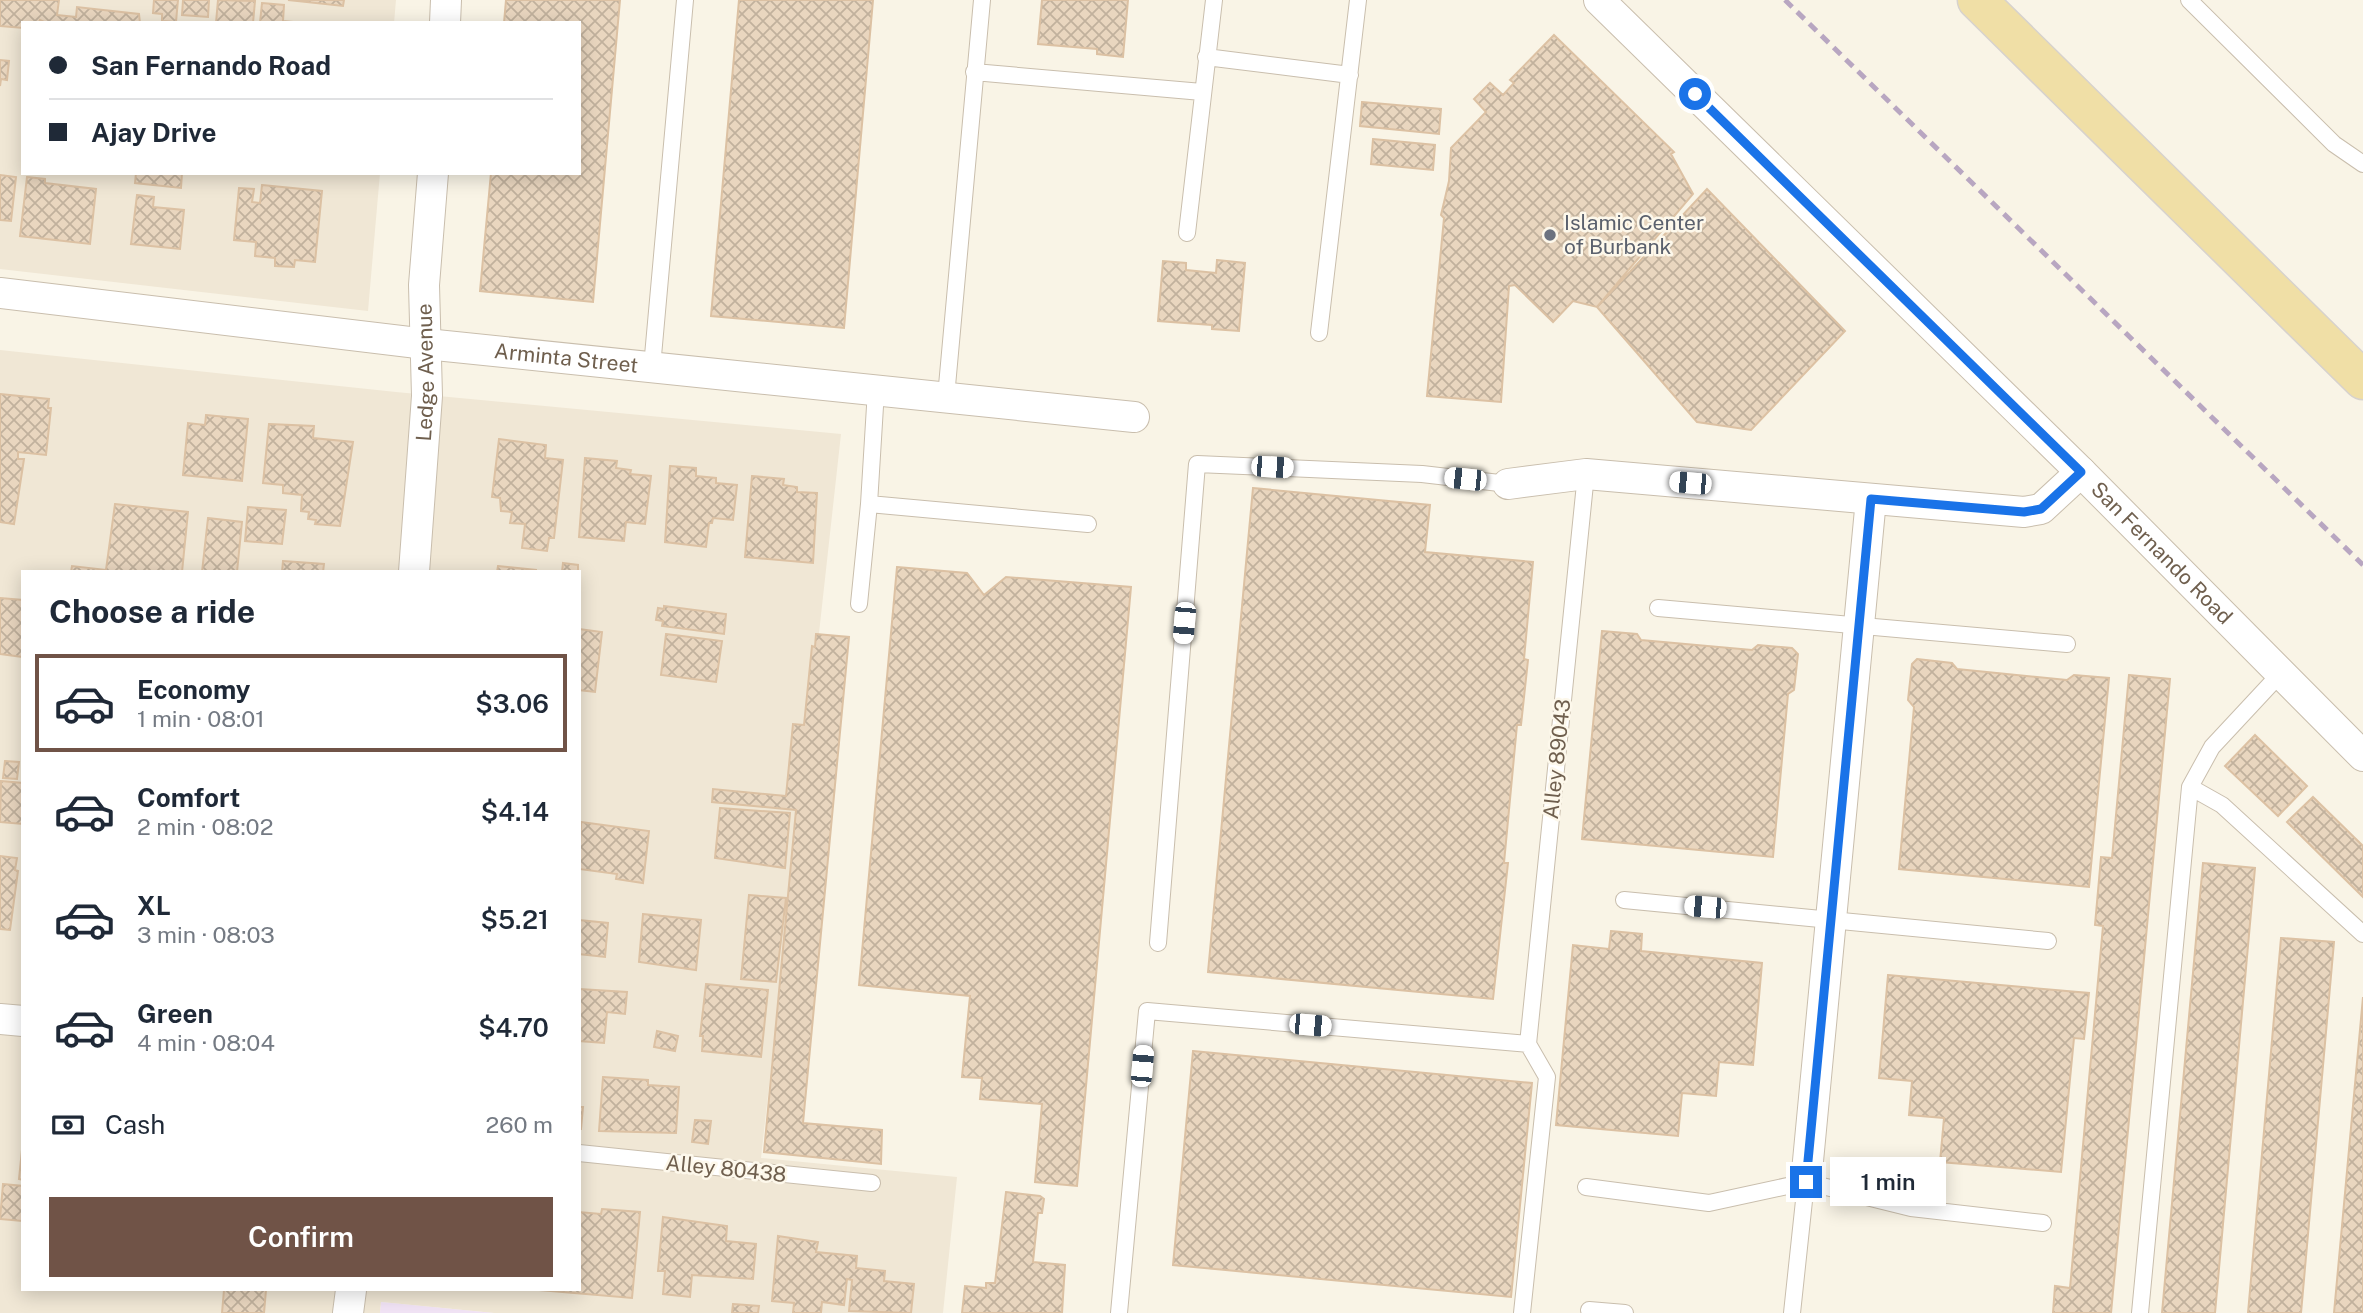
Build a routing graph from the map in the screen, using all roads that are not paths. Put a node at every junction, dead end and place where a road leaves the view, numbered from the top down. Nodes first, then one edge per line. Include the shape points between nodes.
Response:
1 (446, 0) edge
2 (685, 0) edge
3 (982, 0) edge
4 (1214, 0) edge
5 (1358, 0) edge
6 (1599, 0) edge
7 (1977, 0) edge
8 (2189, 0) edge
9 (445, 21) edge
10 (1206, 57) junction
11 (974, 72) junction
12 (1350, 75) junction
13 (1202, 92) junction
14 (2363, 163) edge
15 (433, 175) edge
16 (1187, 233) dead end
17 (0, 293) edge
18 (1319, 333) dead end
19 (426, 344) junction
20 (652, 367) junction
21 (2363, 380) edge
22 (876, 390) junction
23 (946, 397) junction
24 (1134, 417) dead end
25 (2081, 472) junction
26 (1586, 474) junction
27 (1508, 484) joint
28 (1871, 499) junction
29 (869, 504) junction
30 (1088, 524) dead end
31 (414, 570) edge
32 (859, 604) dead end
33 (1657, 608) dead end
34 (1858, 626) junction
35 (2067, 645) dead end
36 (2280, 674) junction
37 (2363, 755) edge
38 (2190, 787) junction
39 (1624, 900) dead end
40 (1831, 919) junction
41 (2363, 934) edge
42 (2048, 942) dead end
43 (1158, 943) dead end
44 (0, 1019) edge
45 (21, 1021) edge
46 (1528, 1044) junction
47 (581, 1153) edge
48 (1806, 1182) junction
49 (872, 1184) dead end
50 (1586, 1187) dead end
51 (2043, 1223) dead end
52 (351, 1291) edge
53 (1589, 1310) dead end
54 (348, 1313) edge
55 (1119, 1313) edge
56 (1522, 1313) edge
57 (1625, 1313) edge
58 (1792, 1313) edge
59 (2140, 1313) edge

1 - 9 street
2 - 20 lane
3 - 11 lane
4 - 10 lane
5 - 12 lane
6 - 25 street, San Fernando Road
7 - 21 main road
8 - 14 lane via 2334,144
10 - 12 lane
10 - 13 lane
11 - 13 lane
11 - 23 lane
12 - 18 lane
13 - 16 lane
15 - 19 street, Ledge Avenue via 424,285
17 - 19 street, Arminta Street
19 - 20 street, Arminta Street
19 - 31 street, Ledge Avenue via 427,396
20 - 22 street, Arminta Street
22 - 23 street, Arminta Street
22 - 29 lane
23 - 24 street, Arminta Street
25 - 28 street via 2041,509
25 - 36 street, San Fernando Road
26 - 27 street
26 - 28 street
26 - 46 lane, Alley 89043
27 - 43 lane via 1422,474 1197,464
28 - 34 street
29 - 30 lane
29 - 32 lane
33 - 34 lane
34 - 35 lane
34 - 40 street
36 - 37 street, San Fernando Road
36 - 38 lane via 2212,747
38 - 41 lane via 2222,804
38 - 59 lane
39 - 40 lane
40 - 42 lane
40 - 48 street
44 - 45 street
46 - 55 lane via 1147,1011
46 - 56 lane via 1547,1077
47 - 49 lane, Alley 80438
48 - 50 lane via 1709,1203
48 - 51 lane via 1911,1208
48 - 58 lane
52 - 54 street
53 - 57 lane

